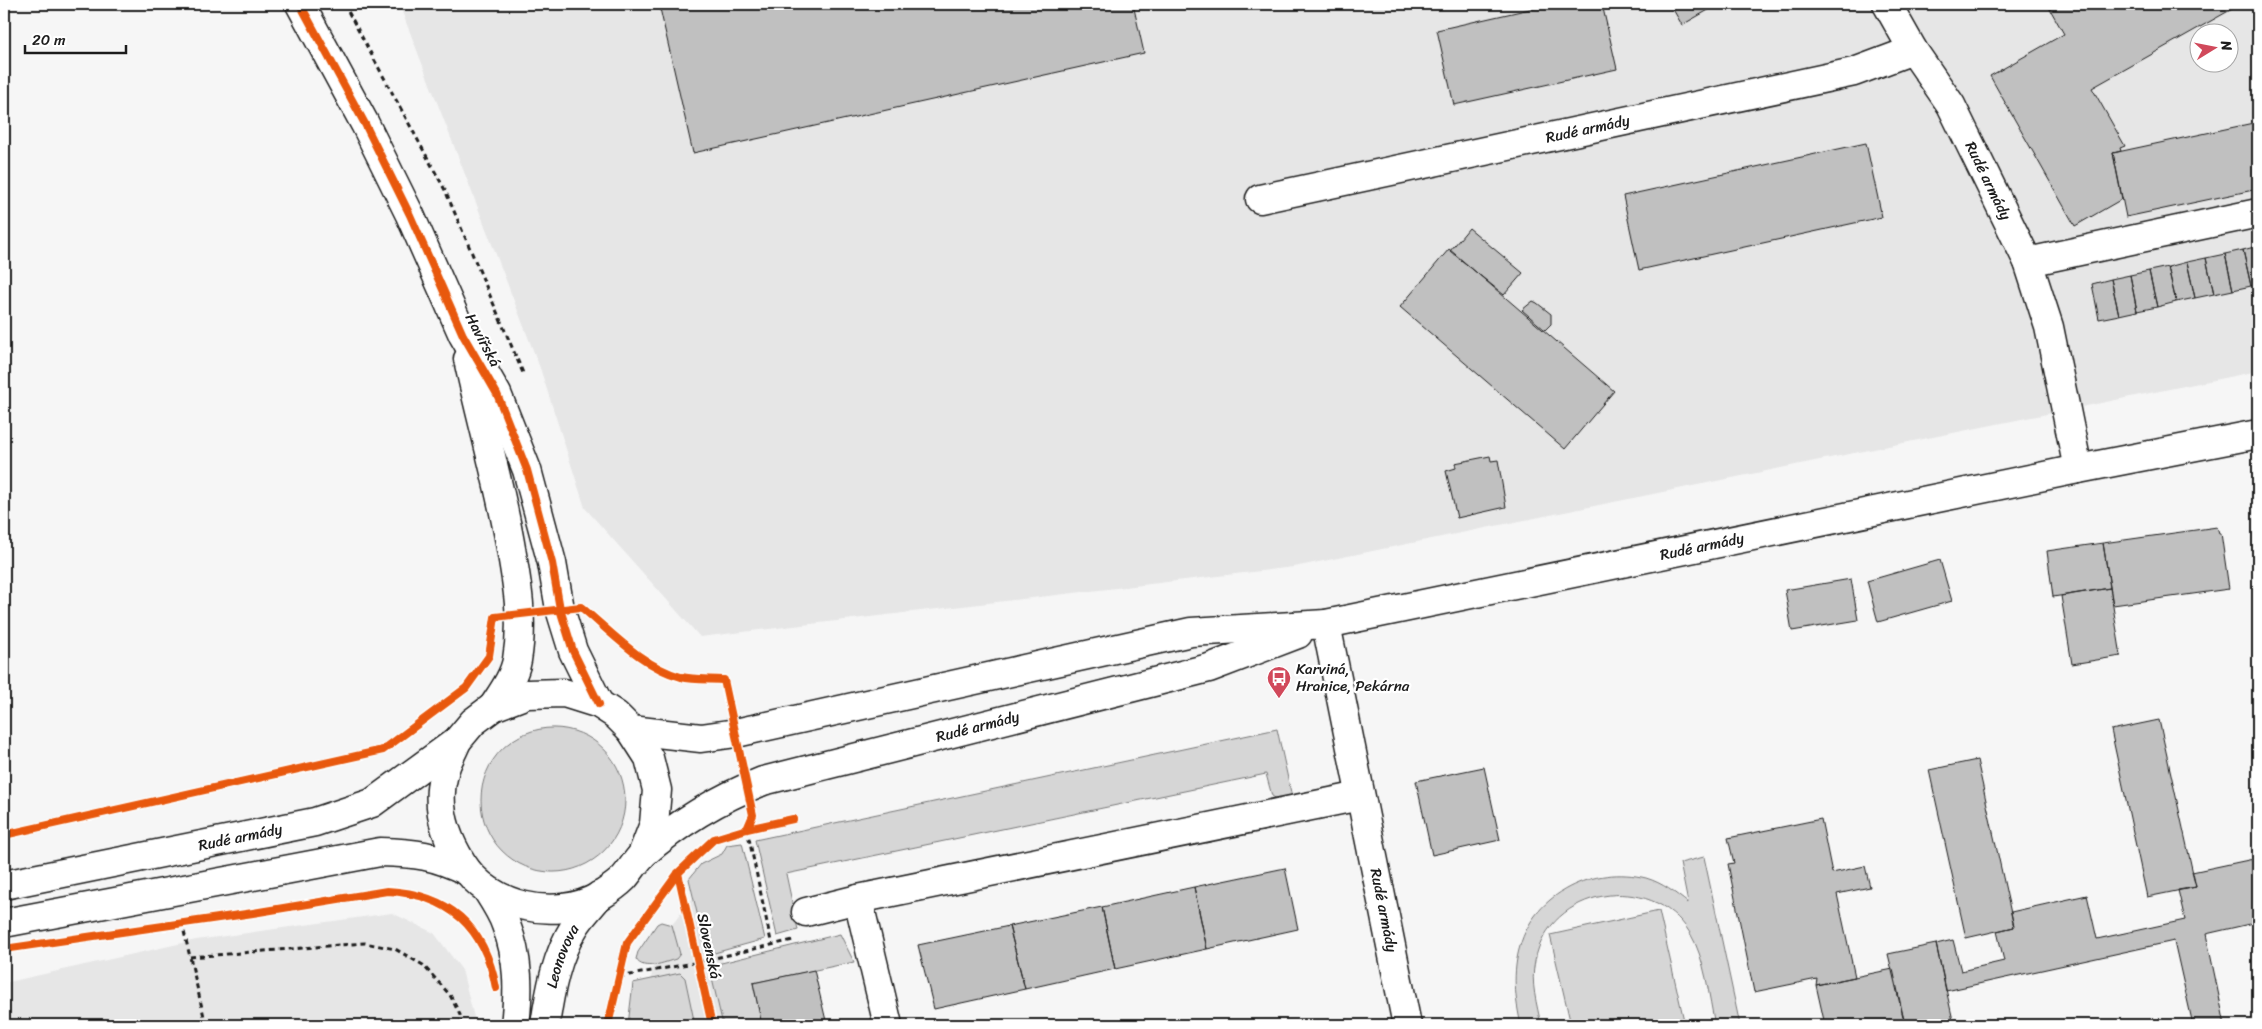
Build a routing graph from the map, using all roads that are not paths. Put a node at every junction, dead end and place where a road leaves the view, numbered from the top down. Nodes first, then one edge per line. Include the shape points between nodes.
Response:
1 (300, 4) edge
2 (1887, 4) edge
3 (1914, 50) junction
4 (1260, 199) dead end
5 (2258, 213) edge
6 (2028, 262) junction
7 (463, 335) junction
8 (2258, 434) edge
9 (2078, 469) junction
10 (1326, 624) junction
11 (599, 704) junction
12 (493, 707) junction
13 (631, 730) junction
14 (457, 741) junction
15 (1360, 796) junction
16 (642, 855) junction
17 (467, 871) junction
18 (4, 884) edge
19 (488, 890) junction
20 (599, 896) junction
21 (858, 899) junction
22 (806, 912) road end
23 (4, 922) edge
24 (515, 1025) edge
25 (545, 1025) edge
26 (888, 1025) edge
27 (1407, 1025) edge

1 - 7 main road, Havířská via 365,124
2 - 3 main road, Rudé armády
3 - 4 main road, Rudé armády via 1854,72
3 - 6 main road, Rudé armády via 1951,105
5 - 6 main road
6 - 9 main road, Rudé armády via 2049,327
7 - 11 main road, Havířská via 497,394 528,470 552,563 560,609 573,651
7 - 12 main road, Havířská via 501,493 519,591 516,662
8 - 9 main road, Rudé armády
9 - 10 main road, Rudé armády
10 - 13 main road, Rudé armády via 1191,632 710,737
10 - 15 main road, Rudé armády
10 - 16 main road, Rudé armády via 1209,668 763,781 690,819
11 - 12 main road, Rudé armády via 564,693 527,694
11 - 13 main road, Rudé armády
12 - 14 main road, Rudé armády via 473,722
13 - 16 main road, Rudé armády via 649,758 657,790 654,824
14 - 17 main road, Rudé armády via 443,773 440,808 449,842
14 - 18 main road, Rudé armády via 372,803 314,822
15 - 21 main road
15 - 27 main road, Rudé armády
16 - 20 main road, Rudé armády via 624,879
17 - 19 main road, Rudé armády
17 - 23 main road, Rudé armády via 442,859 380,852
19 - 20 main road, Rudé armády via 514,903 542,909 572,906
19 - 24 main road via 506,923 513,949 519,990
20 - 25 main road, Leonovova via 575,925 561,954 549,993
21 - 22 main road
21 - 26 main road

